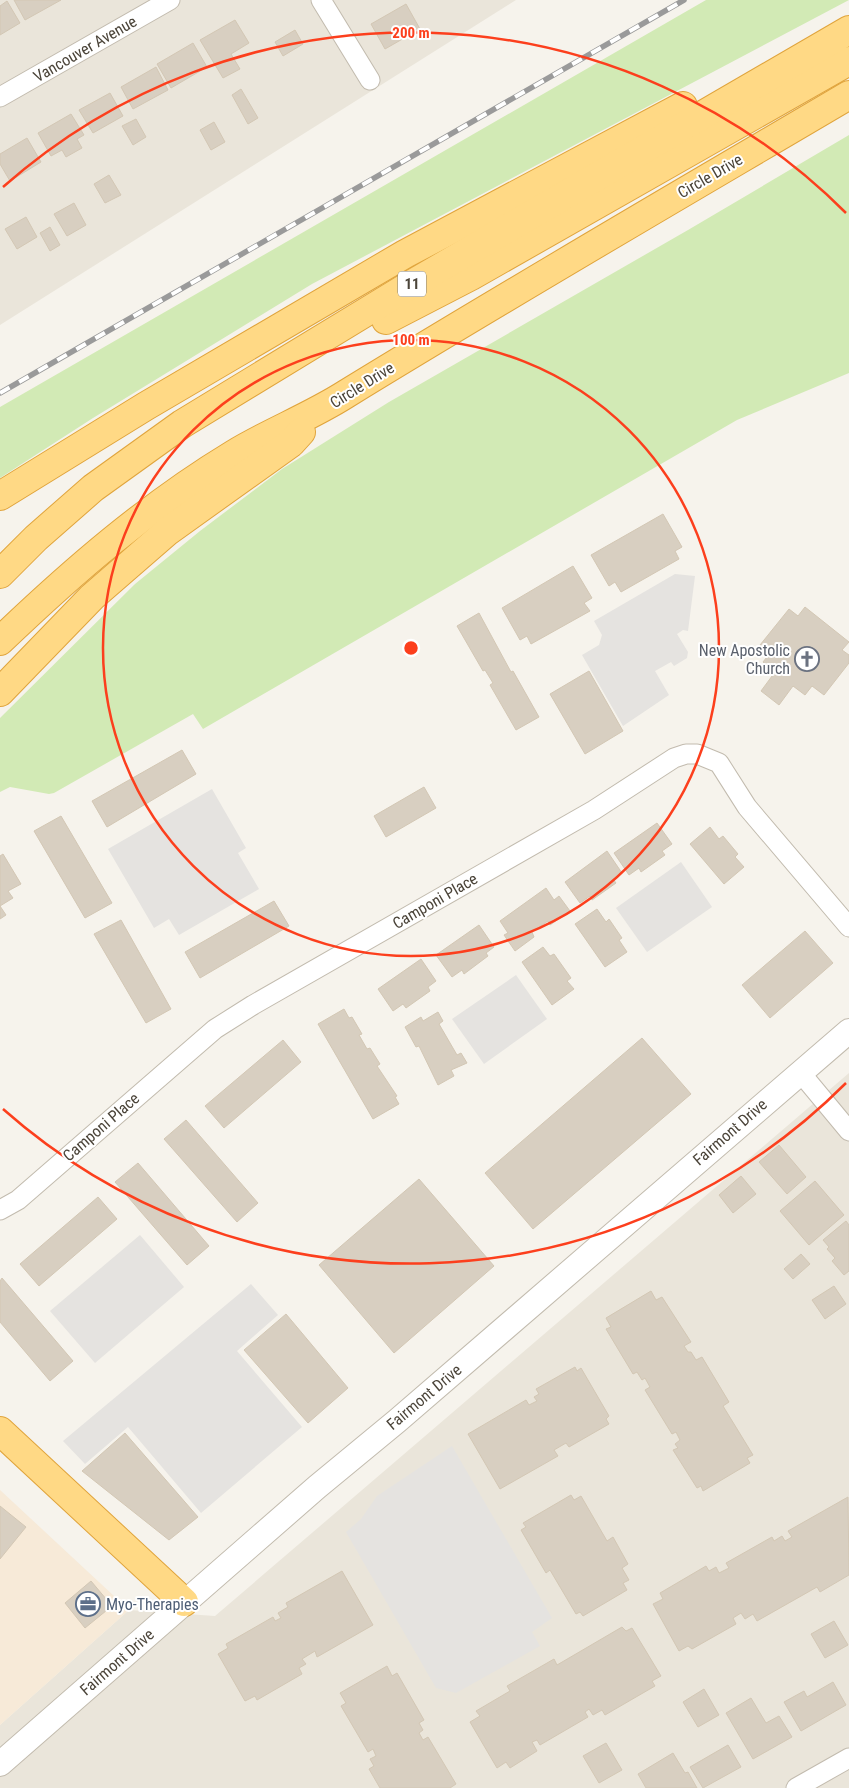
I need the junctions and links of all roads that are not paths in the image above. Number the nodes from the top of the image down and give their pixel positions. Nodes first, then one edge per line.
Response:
1 (170, 0) edge
2 (321, 0) edge
3 (849, 28) edge
4 (849, 61) edge
5 (370, 80) dead end
6 (849, 95) edge
7 (0, 97) edge
8 (325, 408) junction
9 (204, 411) junction
10 (0, 496) edge
11 (0, 574) edge
12 (0, 641) edge
13 (0, 692) edge
14 (849, 927) edge
15 (849, 1031) edge
16 (800, 1072) junction
17 (849, 1131) edge
18 (0, 1210) edge
19 (0, 1431) edge
20 (184, 1602) junction
21 (849, 1758) edge
22 (4, 1762) edge
23 (796, 1788) edge

1 - 7 street, Vancouver Avenue
2 - 5 street
3 - 9 highway, 11
3 - 10 highway
4 - 9 highway
6 - 8 highway, Circle Drive
8 - 12 highway, Circle Drive
8 - 13 highway
9 - 11 highway, 11
14 - 18 street, Camponi Place
15 - 16 street, Fairmont Drive
16 - 17 street
16 - 20 street, Fairmont Drive
19 - 20 highway
20 - 22 street, Fairmont Drive
21 - 23 street

